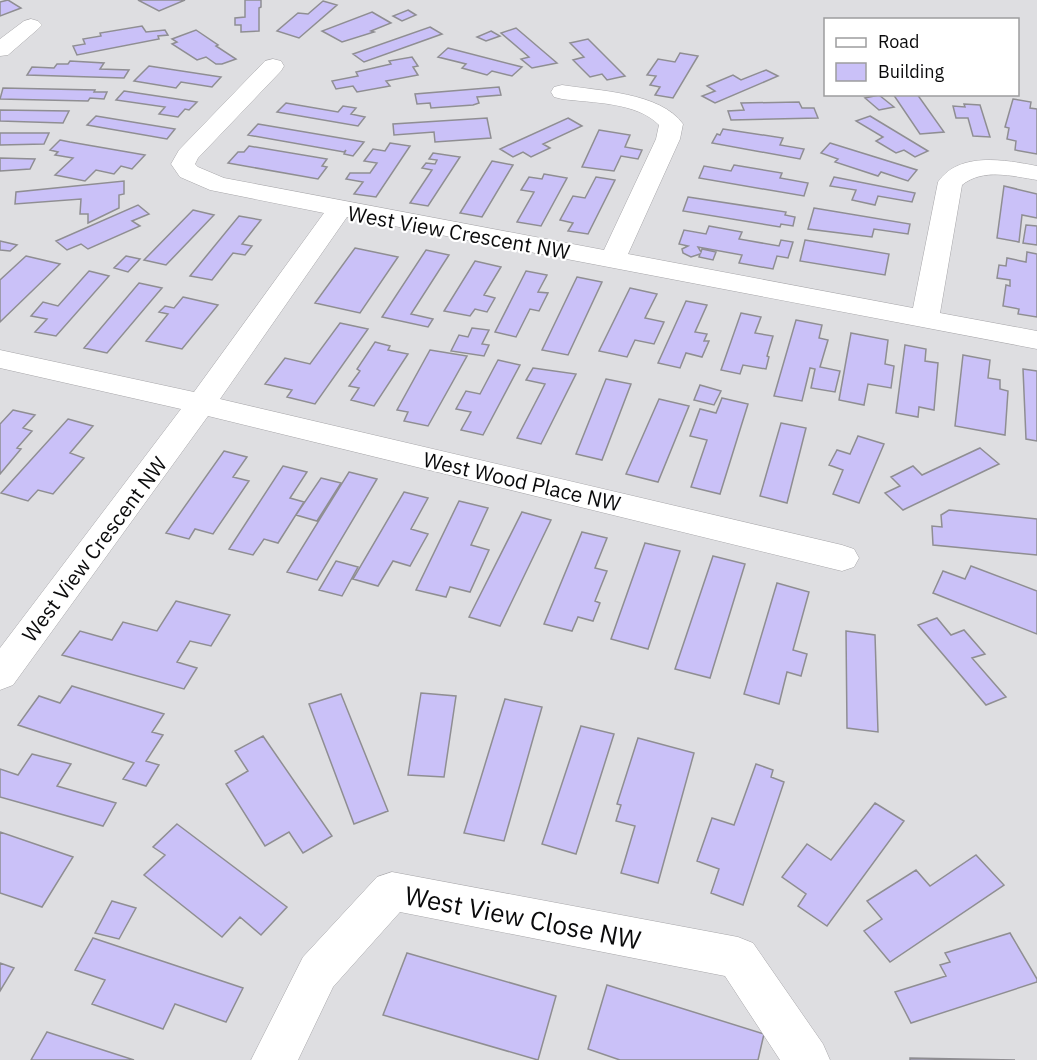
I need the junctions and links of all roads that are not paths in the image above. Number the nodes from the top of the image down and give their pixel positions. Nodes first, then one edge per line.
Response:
1 (32, 24) dead end
2 (0, 50) edge
3 (273, 66) dead end
4 (562, 92) dead end
5 (1037, 173) edge
6 (340, 208) junction
7 (613, 259) junction
8 (925, 318) junction
9 (1037, 340) edge
10 (0, 358) edge
11 (201, 404) junction
12 (842, 558) dead end
13 (0, 675) edge
14 (274, 1060) edge
15 (807, 1060) edge

1 - 2 street
3 - 6 street
4 - 7 street
5 - 8 street
6 - 7 street, West View Crescent NW
6 - 11 street, West View Crescent NW
7 - 8 street, West View Crescent NW
8 - 9 street, West View Crescent NW
10 - 11 street, West Wood Place NW
11 - 12 street, West Wood Place NW
11 - 13 street, West View Crescent NW
14 - 15 street, West View Close NW

